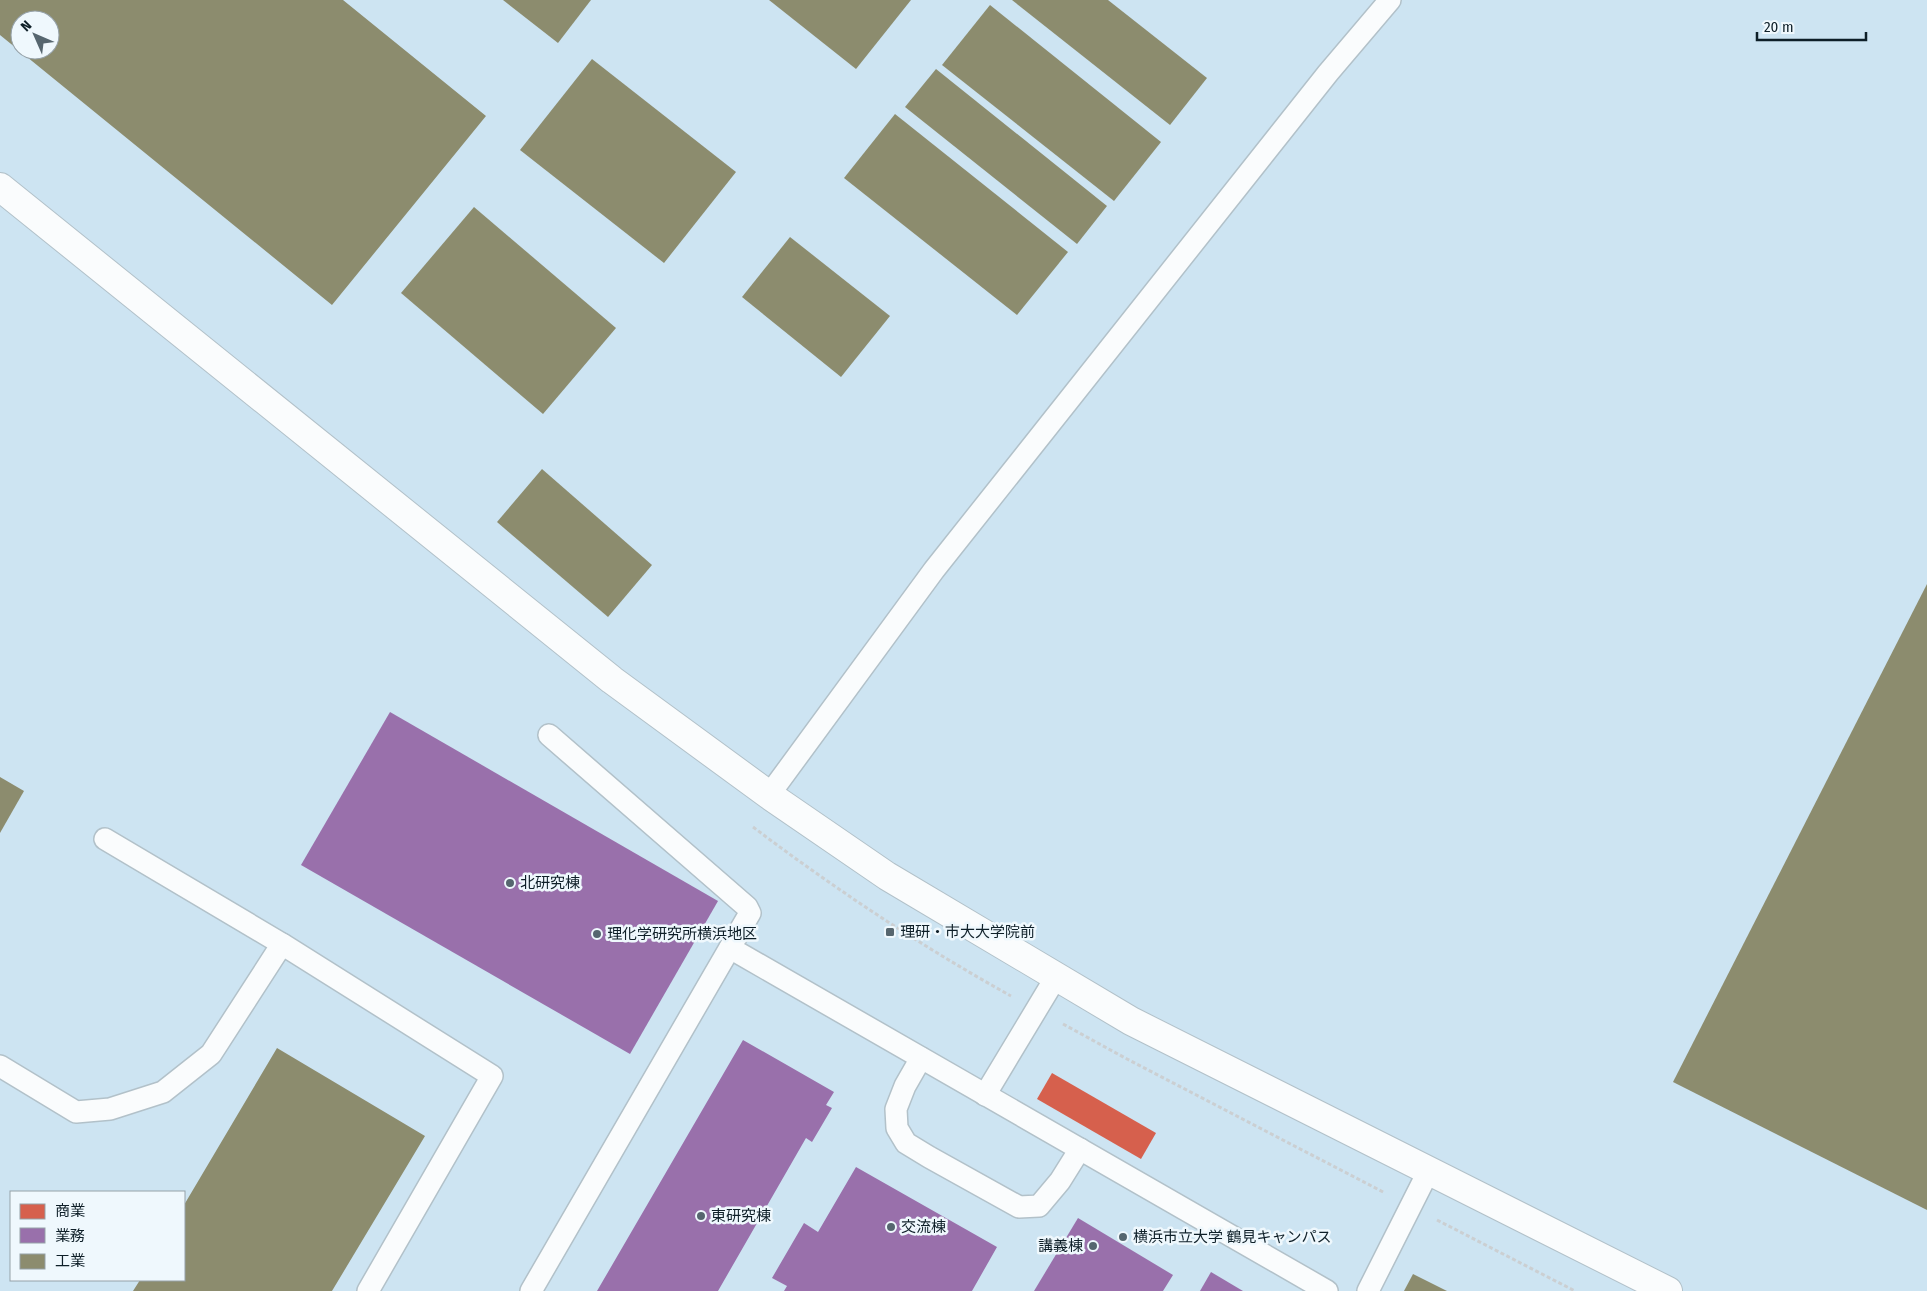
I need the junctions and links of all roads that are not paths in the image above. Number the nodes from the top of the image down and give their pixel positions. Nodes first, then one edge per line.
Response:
1 (1390, 0) edge
2 (0, 187) edge
3 (549, 735) dead end
4 (769, 795) junction
5 (105, 839) dead end
6 (282, 944) junction
7 (730, 948) junction
8 (1056, 977) junction
9 (922, 1058) junction
10 (0, 1066) edge
11 (985, 1095) junction
12 (1080, 1149) junction
13 (1429, 1170) junction
14 (368, 1291) edge
15 (531, 1291) edge
16 (1326, 1291) edge
17 (1368, 1291) edge
18 (1668, 1291) edge

1 - 4 lane
2 - 4 street
3 - 7 lane
4 - 8 street
5 - 6 lane
6 - 10 lane
6 - 14 lane
7 - 9 lane
7 - 15 lane
8 - 11 lane
8 - 13 street
9 - 11 lane
9 - 12 lane
11 - 12 lane
12 - 16 lane
13 - 17 lane
13 - 18 street

